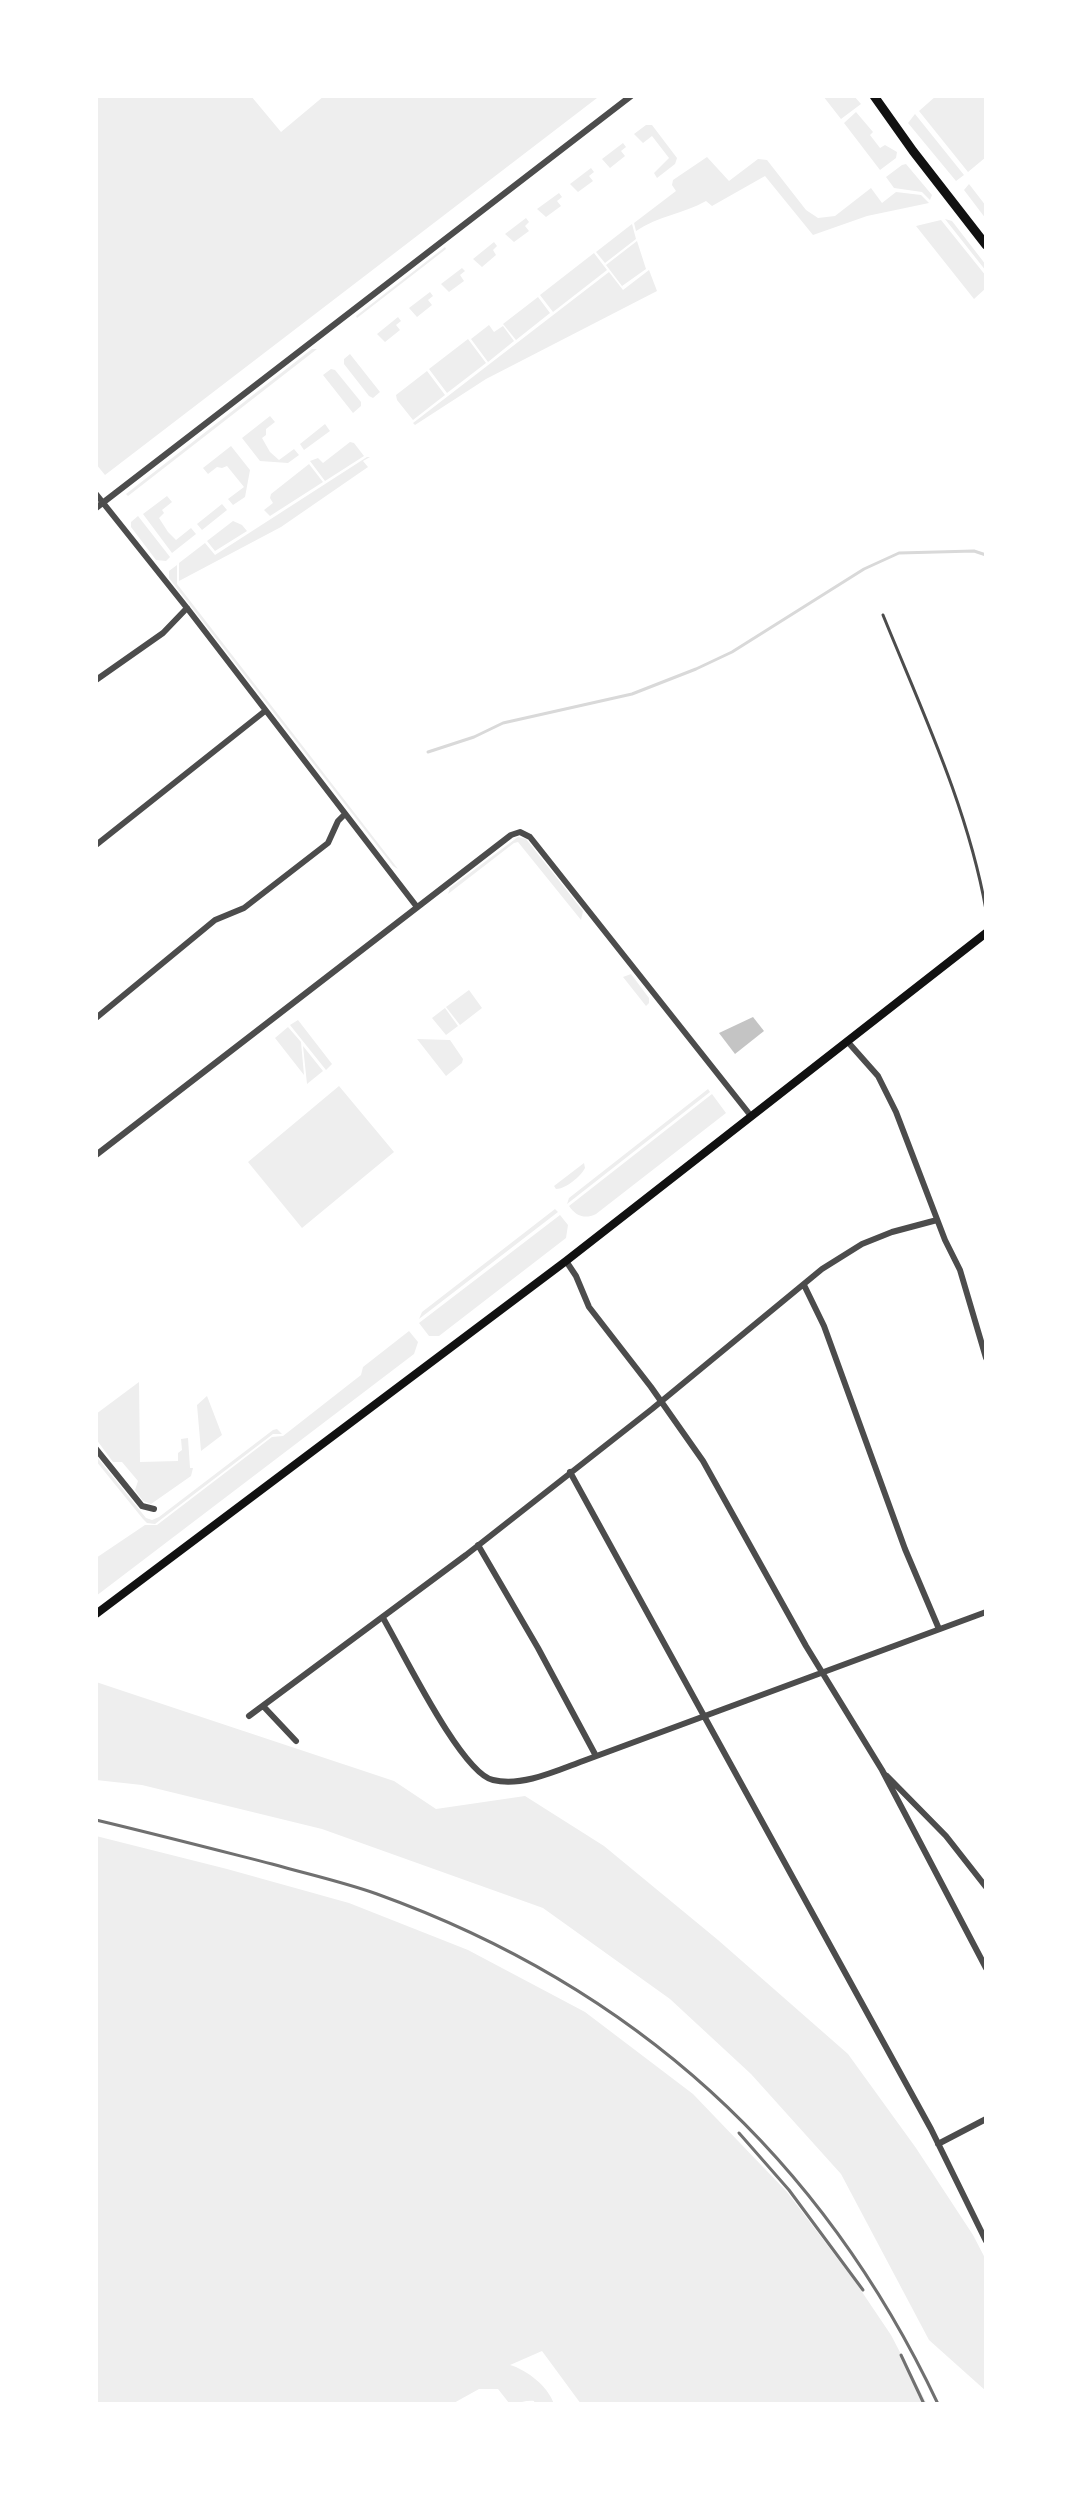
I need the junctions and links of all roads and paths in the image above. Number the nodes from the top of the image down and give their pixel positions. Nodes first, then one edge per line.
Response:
1 (631, 96) edge
2 (874, 96) edge
3 (986, 245) edge
4 (96, 494) edge
5 (103, 503) junction
6 (96, 508) edge
7 (187, 608) junction
8 (883, 615) dead end
9 (96, 680) edge
10 (265, 711) junction
11 (345, 814) junction
12 (96, 845) edge
13 (417, 907) junction
14 (986, 910) edge
15 (986, 933) edge
16 (96, 1018) edge
17 (847, 1041) junction
18 (751, 1116) junction
19 (96, 1155) edge
20 (937, 1220) junction
21 (566, 1261) junction
22 (804, 1285) junction
23 (986, 1358) edge
24 (661, 1401) junction
25 (96, 1449) edge
26 (570, 1472) junction
27 (154, 1509) dead end
28 (478, 1545) junction
29 (986, 1612) edge
30 (96, 1614) edge
31 (383, 1618) junction
32 (939, 1629) junction
33 (823, 1671) junction
34 (264, 1707) junction
35 (249, 1716) dead end
36 (704, 1716) junction
37 (296, 1741) dead end
38 (596, 1756) junction
39 (882, 1770) junction
40 (986, 1887) edge
41 (986, 1968) edge
42 (986, 2119) edge
43 (938, 2144) junction
44 (986, 2241) edge

1 - 5 street
2 - 3 main road
4 - 5 street
5 - 6 street
5 - 7 street
7 - 9 street
7 - 10 street
8 - 14 lane
10 - 11 street
10 - 12 street
11 - 13 street
11 - 16 street
13 - 18 street
13 - 19 street
15 - 17 main road
17 - 18 main road
17 - 20 street
18 - 21 main road
20 - 22 street
20 - 23 street
21 - 24 street
21 - 30 main road
22 - 24 street
22 - 32 street
24 - 26 street
24 - 33 street
25 - 27 street
26 - 28 street
26 - 36 street
28 - 31 street
28 - 38 street
29 - 32 street
31 - 34 street
31 - 38 street
32 - 33 street
33 - 36 street
33 - 39 street
34 - 35 street
34 - 37 street
36 - 38 street
36 - 43 street
39 - 40 street
39 - 41 street
42 - 43 street
43 - 44 street

